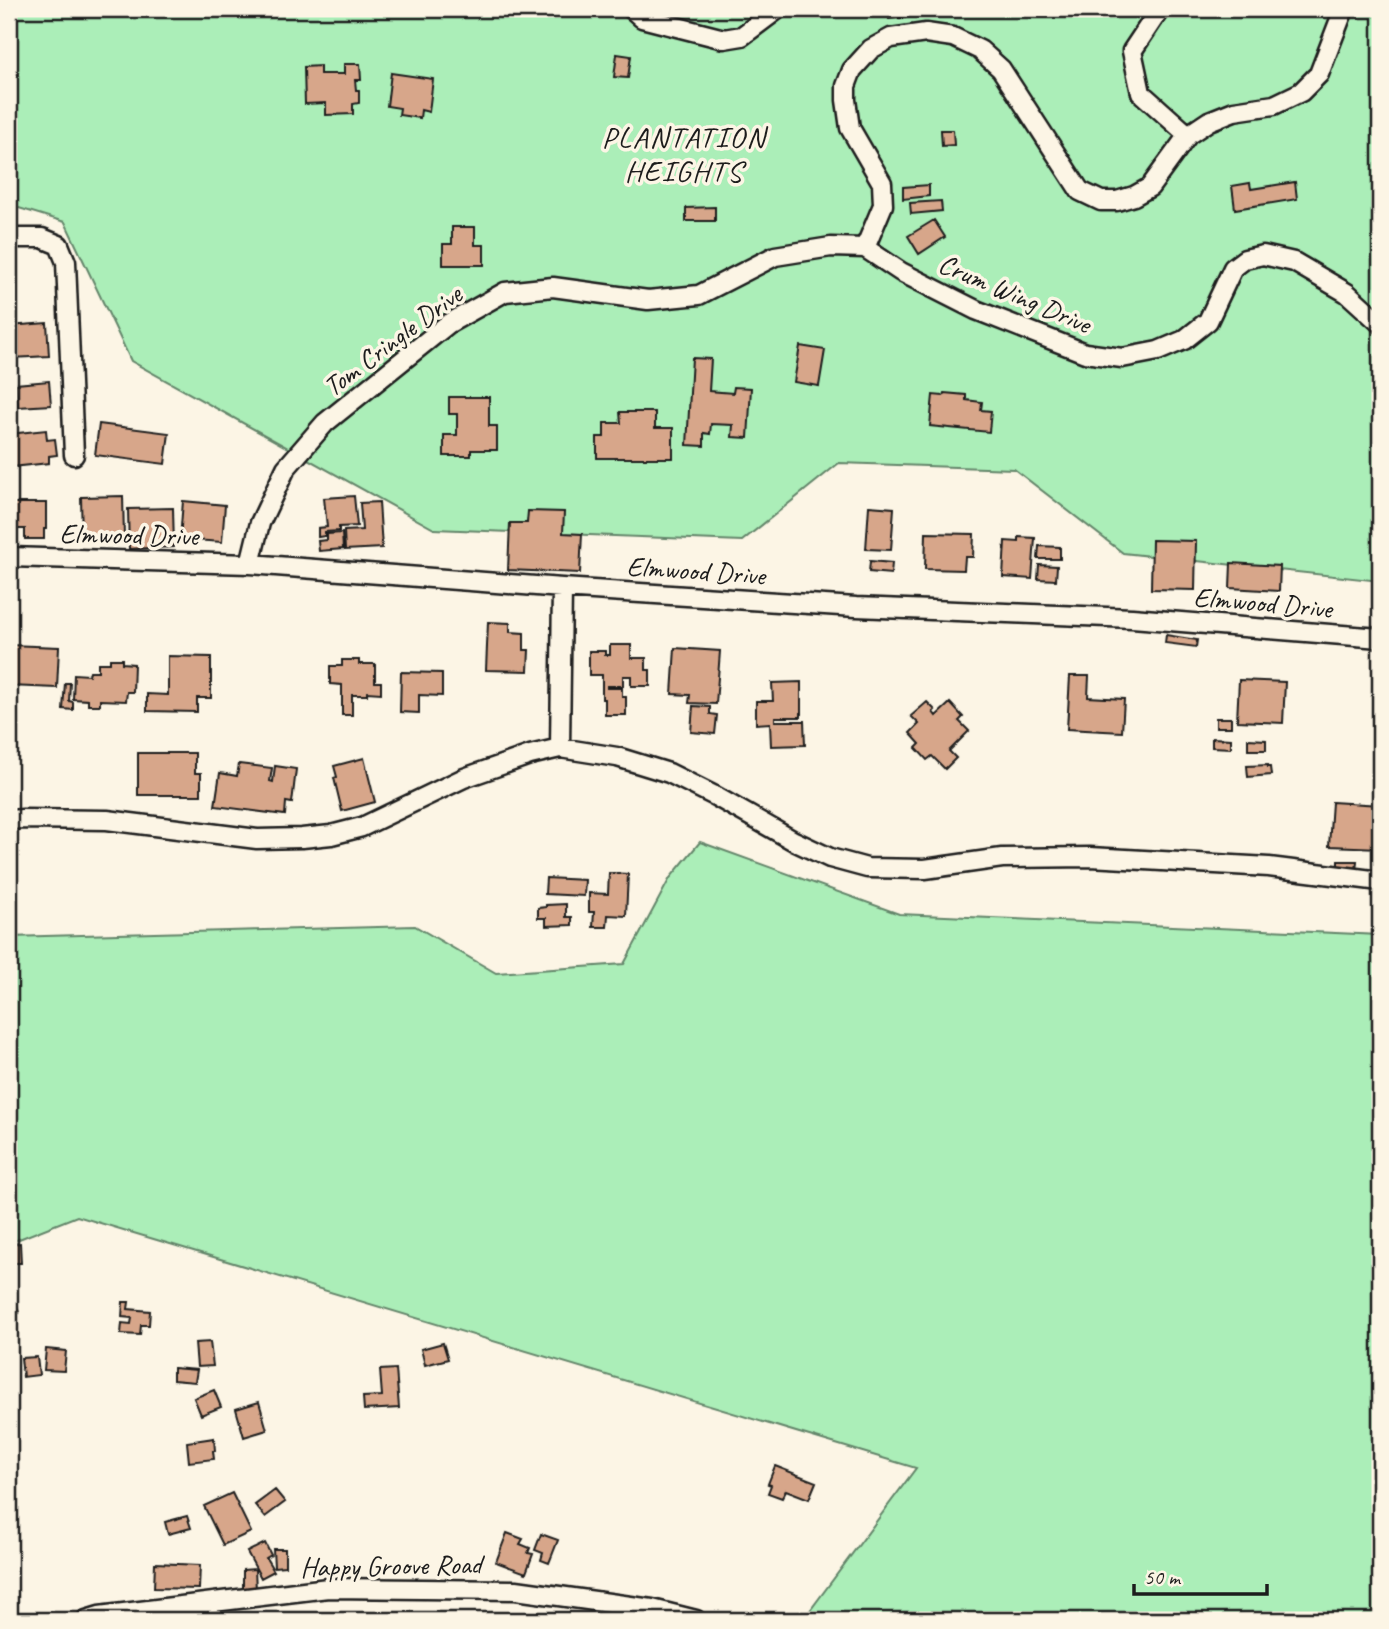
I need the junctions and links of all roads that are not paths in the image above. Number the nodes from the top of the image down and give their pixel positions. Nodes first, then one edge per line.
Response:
1 (632, 9) edge
2 (778, 9) edge
3 (1160, 9) edge
4 (1344, 9) edge
5 (1188, 135) junction
6 (9, 238) edge
7 (865, 248) junction
8 (1380, 323) edge
9 (74, 454) dead end
10 (9, 557) edge
11 (250, 564) junction
12 (562, 588) junction
13 (1380, 638) edge
14 (561, 748) junction
15 (9, 820) edge
16 (1380, 881) edge
17 (86, 1620) edge
18 (696, 1620) edge

1 - 2 street
3 - 5 street
4 - 5 street
5 - 7 street
6 - 9 street
7 - 8 street, Crum Wing Drive
7 - 11 street, Tom Cringle Drive
10 - 11 street, Elmwood Drive
11 - 12 street, Elmwood Drive
12 - 13 street, Elmwood Drive
12 - 14 street
14 - 15 street
14 - 16 street
17 - 18 street, Happy Groove Road

